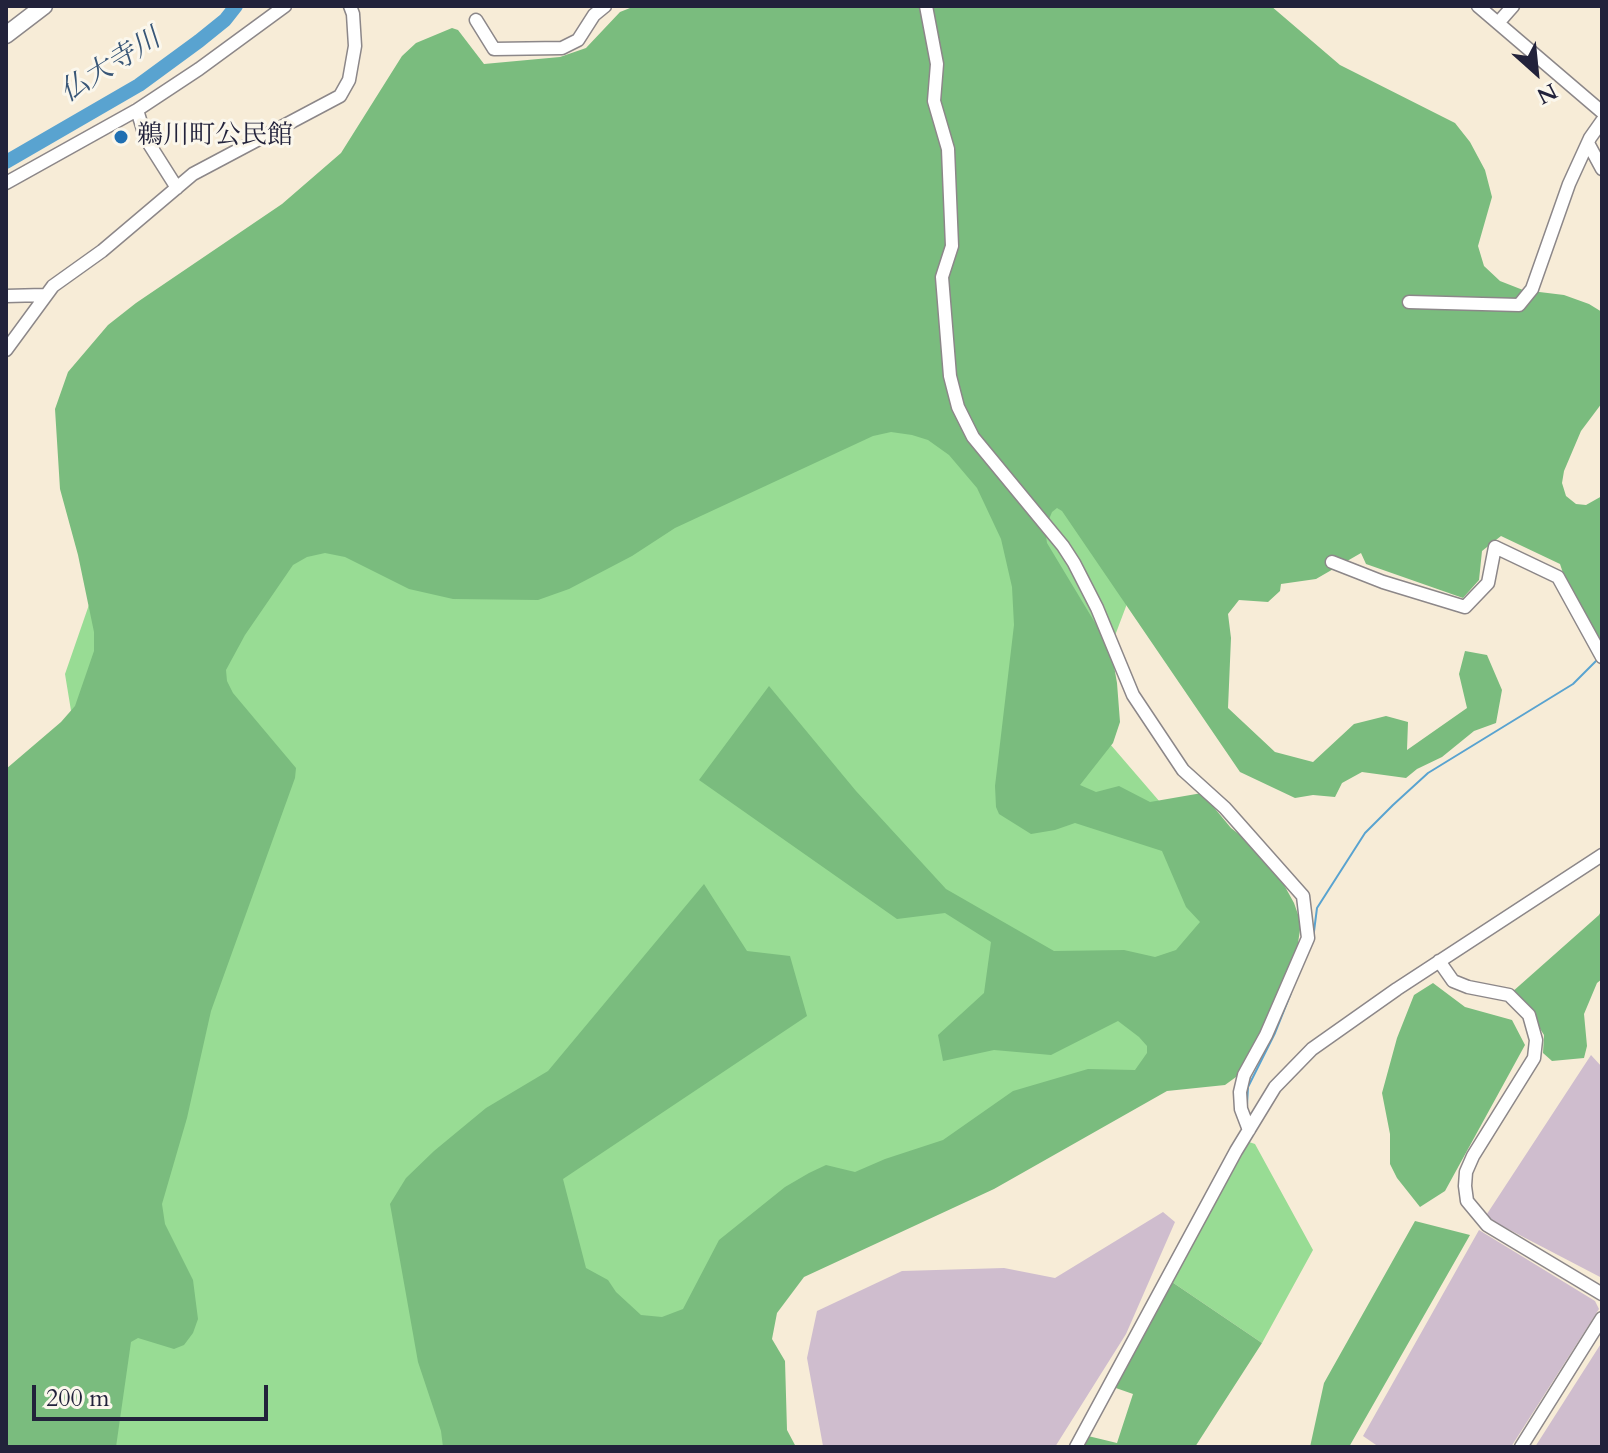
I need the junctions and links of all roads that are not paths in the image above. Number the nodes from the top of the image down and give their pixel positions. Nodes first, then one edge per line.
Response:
1 (44, 6) edge
2 (285, 6) edge
3 (350, 6) edge
4 (605, 6) edge
5 (926, 6) edge
6 (1478, 6) edge
7 (1513, 6) edge
8 (476, 20) dead end
9 (1498, 23) junction
10 (6, 35) edge
11 (137, 110) junction
12 (1602, 112) edge
13 (1602, 121) edge
14 (1588, 143) junction
15 (1602, 169) edge
16 (6, 183) edge
17 (177, 188) junction
18 (44, 295) junction
19 (6, 296) edge
20 (1409, 302) dead end
21 (6, 350) edge
22 (1332, 562) dead end
23 (1601, 655) edge
24 (1602, 855) edge
25 (1439, 961) junction
26 (1249, 1130) junction
27 (1602, 1294) edge
28 (1602, 1318) edge
29 (1076, 1447) edge
30 (1521, 1447) edge

1 - 10 main road
2 - 11 street
3 - 17 street
4 - 8 street
5 - 26 street
6 - 9 street
7 - 9 street
9 - 12 street
11 - 16 street
11 - 17 street
13 - 14 street
14 - 15 street
14 - 20 street
17 - 18 street
18 - 19 street
18 - 21 street
22 - 23 street
24 - 25 street
25 - 26 street
25 - 27 street
26 - 29 street
28 - 30 street

